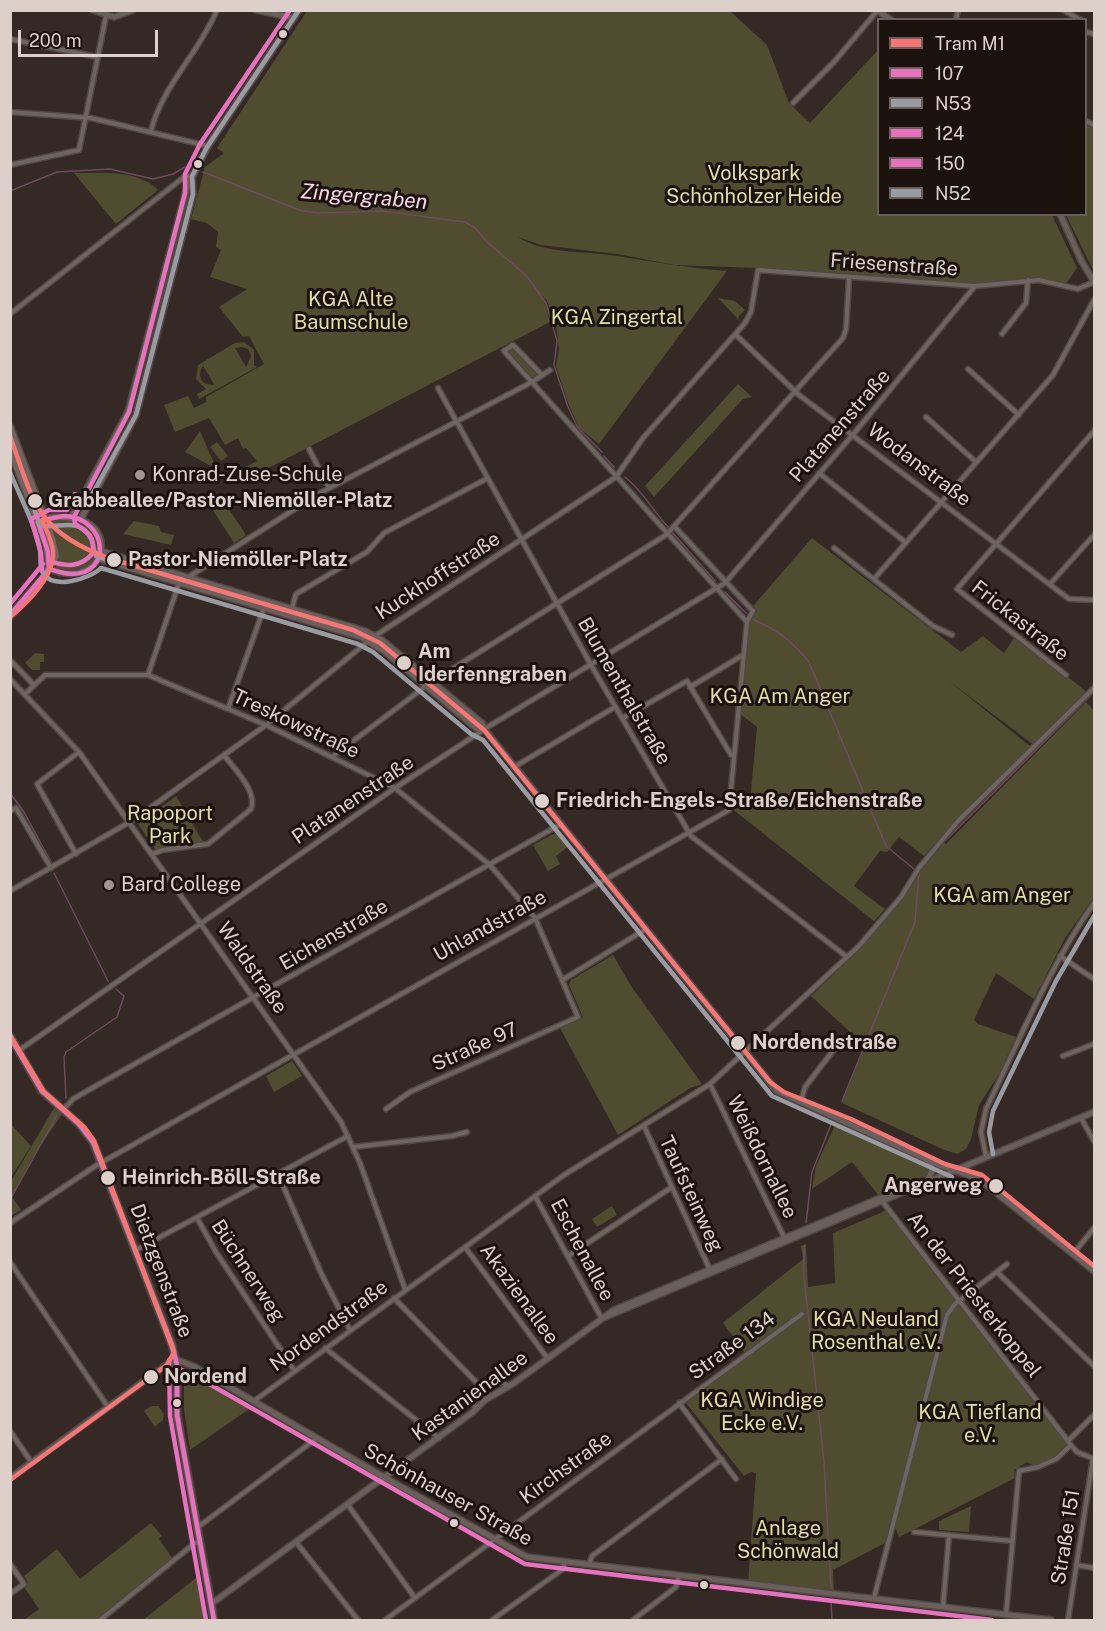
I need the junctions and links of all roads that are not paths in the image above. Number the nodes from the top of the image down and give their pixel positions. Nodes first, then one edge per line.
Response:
1 (93, 10) edge
2 (133, 10) edge
3 (217, 10) edge
4 (256, 10) edge
5 (290, 10) edge
6 (1063, 10) edge
7 (1079, 10) edge
8 (298, 11) edge
9 (877, 11) edge
10 (106, 16) junction
11 (294, 18) junction
12 (1079, 18) edge
13 (10, 39) edge
14 (97, 57) junction
15 (793, 103) dead end
16 (10, 112) edge
17 (85, 117) junction
18 (151, 131) junction
19 (208, 146) junction
20 (10, 165) edge
21 (192, 176) junction
22 (1061, 216) edge
23 (758, 270) joint
24 (849, 278) junction
25 (1028, 280) junction
26 (1095, 282) edge
27 (975, 286) junction
28 (1095, 300) edge
29 (10, 314) edge
30 (1002, 334) dead end
31 (736, 335) junction
32 (968, 369) dead end
33 (549, 370) dead end
34 (542, 374) junction
35 (532, 382) junction
36 (438, 387) dead end
37 (797, 392) junction
38 (1019, 415) junction
39 (926, 417) dead end
40 (457, 422) junction
41 (10, 427) edge
42 (1095, 430) edge
43 (853, 434) junction
44 (10, 449) edge
45 (309, 449) dead end
46 (976, 462) junction
47 (819, 473) junction
48 (616, 477) junction
49 (488, 478) junction
50 (329, 488) junction
51 (941, 501) junction
52 (71, 518) junction
53 (45, 519) junction
54 (81, 519) junction
55 (38, 522) junction
56 (671, 531) junction
57 (1095, 535) edge
58 (521, 539) junction
59 (905, 542) junction
60 (995, 542) junction
61 (834, 548) dead end
62 (101, 551) junction
63 (99, 559) junction
64 (49, 569) junction
65 (191, 578) junction
66 (874, 579) junction
67 (179, 582) junction
68 (725, 583) junction
69 (1050, 584) junction
70 (715, 590) junction
71 (1095, 600) edge
72 (556, 603) junction
73 (264, 608) junction
74 (292, 609) junction
75 (10, 616) edge
76 (747, 621) junction
77 (952, 635) dead end
78 (376, 636) junction
79 (369, 641) junction
80 (743, 655) junction
81 (10, 660) edge
82 (591, 665) junction
83 (147, 675) junction
84 (1066, 675) dead end
85 (10, 679) edge
86 (433, 681) junction
87 (34, 685) junction
88 (426, 686) junction
89 (690, 687) junction
90 (1095, 688) edge
91 (25, 694) junction
92 (615, 707) junction
93 (228, 709) junction
94 (622, 718) junction
95 (266, 725) junction
96 (485, 730) junction
97 (79, 752) junction
98 (224, 755) junction
99 (734, 755) junction
100 (332, 757) junction
101 (514, 767) junction
102 (395, 788) junction
103 (10, 811) edge
104 (129, 823) junction
105 (561, 824) junction
106 (689, 832) junction
107 (76, 854) junction
108 (152, 854) junction
109 (490, 865) junction
110 (51, 868) junction
111 (605, 879) junction
112 (10, 891) edge
113 (1095, 903) edge
114 (536, 918) junction
115 (201, 922) junction
116 (646, 929) junction
117 (1060, 956) junction
118 (847, 957) junction
119 (564, 979) junction
120 (1095, 979) edge
121 (254, 998) junction
122 (578, 1017) joint
123 (11, 1041) edge
124 (839, 1043) dead end
125 (1095, 1044) edge
126 (18, 1051) junction
127 (746, 1053) junction
128 (294, 1054) junction
129 (1062, 1056) dead end
130 (710, 1084) junction
131 (801, 1102) junction
132 (386, 1109) dead end
133 (63, 1110) junction
134 (1095, 1112) edge
135 (1081, 1118) junction
136 (644, 1126) junction
137 (467, 1132) dead end
138 (348, 1137) junction
139 (1095, 1141) edge
140 (353, 1147) junction
141 (986, 1156) junction
142 (929, 1160) junction
143 (102, 1162) junction
144 (955, 1170) junction
145 (278, 1174) junction
146 (925, 1183) junction
147 (672, 1186) junction
148 (535, 1196) junction
149 (881, 1200) junction
150 (197, 1218) junction
151 (10, 1223) edge
152 (1095, 1228) edge
153 (785, 1240) junction
154 (465, 1247) junction
155 (136, 1250) junction
156 (1073, 1254) junction
157 (568, 1256) junction
158 (10, 1262) edge
159 (1007, 1264) dead end
160 (1095, 1271) edge
161 (711, 1272) junction
162 (997, 1272) junction
163 (405, 1289) junction
164 (394, 1298) junction
165 (960, 1301) junction
166 (802, 1314) dead end
167 (602, 1319) junction
168 (350, 1329) junction
169 (325, 1348) junction
170 (548, 1359) junction
171 (176, 1360) junction
172 (1095, 1366) edge
173 (294, 1370) junction
174 (479, 1385) junction
175 (509, 1386) junction
176 (254, 1401) junction
177 (679, 1403) junction
178 (108, 1407) junction
179 (476, 1410) junction
180 (1095, 1415) edge
181 (10, 1431) edge
182 (439, 1437) junction
183 (317, 1438) junction
184 (1068, 1441) junction
185 (1071, 1445) junction
186 (722, 1459) junction
187 (1094, 1459) edge
188 (32, 1463) junction
189 (10, 1478) edge
190 (384, 1478) junction
191 (736, 1479) dead end
192 (348, 1505) junction
193 (197, 1527) junction
194 (914, 1532) dead end
195 (950, 1535) junction
196 (494, 1540) junction
197 (1012, 1541) junction
198 (200, 1542) junction
199 (296, 1542) junction
200 (565, 1562) junction
201 (10, 1564) edge
202 (589, 1565) junction
203 (1076, 1565) junction
204 (1095, 1568) edge
205 (679, 1576) junction
206 (10, 1594) edge
207 (415, 1598) junction
208 (874, 1598) junction
209 (211, 1604) junction
210 (943, 1606) junction
211 (1006, 1614) junction
212 (100, 1620) edge
213 (214, 1620) edge
214 (358, 1620) edge
215 (384, 1620) edge
216 (492, 1620) edge
217 (633, 1620) edge
218 (1051, 1620) edge
219 (1068, 1620) edge

1 - 10 main road
2 - 10 main road
3 - 18 street
4 - 11 main road
5 - 8 main road
6 - 12 street
7 - 12 street
8 - 11 main road
9 - 15 street
10 - 14 street
11 - 19 main road
13 - 14 street
14 - 17 street
16 - 17 street
17 - 18 street
17 - 20 street
18 - 19 street
19 - 21 main road
21 - 29 street
21 - 52 main road
21 - 54 main road
22 - 26 main road
23 - 24 street, Friesenstraße
23 - 31 street, Kuckhoffstraße
24 - 27 street, Friesenstraße
24 - 37 street
25 - 26 street, Friesenstraße
25 - 27 street, Friesenstraße
25 - 30 street
27 - 43 street, Platanenstraße
28 - 38 street
31 - 37 street, Wodanstraße
31 - 48 street, Kuckhoffstraße
32 - 38 street
33 - 34 street
34 - 35 street
34 - 35 street
35 - 40 street
35 - 48 street
36 - 40 street, Blumenthalstraße
37 - 43 street, Wodanstraße
37 - 56 street
38 - 46 street
39 - 46 street
40 - 49 street, Blumenthalstraße
40 - 50 street
41 - 53 main road
42 - 60 street
43 - 47 street, Platanenstraße
43 - 51 street, Wodanstraße
44 - 55 main road
45 - 50 street
46 - 51 street
47 - 59 street
47 - 68 street, Platanenstraße
48 - 56 street
48 - 58 street, Kuckhoffstraße
49 - 58 street, Blumenthalstraße
49 - 74 street
50 - 65 street
51 - 59 street
51 - 60 street, Wodanstraße
52 - 53 main road
52 - 54 main road
53 - 55 main road
53 - 64 main road
54 - 62 main road
55 - 64 main road
56 - 68 street
56 - 70 street
56 - 72 street
57 - 69 street
58 - 72 street, Blumenthalstraße
58 - 78 street, Kuckhoffstraße
59 - 66 street
60 - 69 street, Wodanstraße
60 - 84 street, Frickastraße
61 - 66 street
62 - 63 main road
62 - 65 main road
63 - 64 main road
63 - 67 main road
64 - 75 main road
65 - 67 street
65 - 74 main road
66 - 77 street
67 - 73 main road
67 - 83 street
68 - 70 street
68 - 76 street
69 - 71 street, Wodanstraße
70 - 76 street
70 - 82 street, Platanenstraße
72 - 82 street, Blumenthalstraße
72 - 86 street
73 - 79 main road
73 - 93 street
74 - 78 main road
76 - 80 street, Uhlandstraße
78 - 79 street, Kuckhoffstraße
78 - 86 main road
79 - 88 main road
79 - 95 street, Kuckhoffstraße
80 - 89 street
80 - 99 street, Uhlandstraße
81 - 87 street
82 - 92 street, Blumenthalstraße
82 - 96 street, Platanenstraße
83 - 87 street, Treskowstraße
83 - 93 street, Treskowstraße
85 - 91 street, Waldstraße
86 - 96 main road
87 - 91 street
88 - 96 main road
88 - 100 street
89 - 94 street
89 - 99 street
90 - 118 street, Nordendstraße
91 - 97 street, Waldstraße
92 - 94 street, Blumenthalstraße
92 - 101 street
93 - 95 street, Treskowstraße
94 - 106 street, Blumenthalstraße
95 - 98 street, Kuckhoffstraße
95 - 100 street, Treskowstraße
96 - 101 main road
96 - 102 street, Platanenstraße
97 - 104 street, Waldstraße
97 - 107 street
98 - 104 street, Kuckhoffstraße
98 - 108 street
99 - 106 street, Uhlandstraße
100 - 102 street, Treskowstraße
101 - 105 main road
102 - 109 street, Treskowstraße
102 - 115 street, Platanenstraße
103 - 110 street
104 - 107 street, Kuckhoffstraße
104 - 108 street, Waldstraße
105 - 109 street, Eichenstraße
105 - 111 main road
106 - 111 street, Uhlandstraße
106 - 118 street, Blumenthalstraße
107 - 110 street, Kuckhoffstraße
108 - 115 street, Waldstraße
109 - 114 street, Treskowstraße
109 - 121 street, Eichenstraße
110 - 112 street, Kuckhoffstraße
111 - 114 street, Uhlandstraße
111 - 116 main road
113 - 117 street
114 - 119 street, Treskowstraße
114 - 128 street, Uhlandstraße
115 - 121 street, Waldstraße
115 - 126 street, Platanenstraße
116 - 119 street
116 - 127 main road
117 - 120 street
117 - 141 street
118 - 127 street, Nordendstraße
119 - 122 street, Treskowstraße
121 - 128 street, Waldstraße
121 - 133 street, Eichenstraße
122 - 132 street, Straße 97
123 - 126 main road, Dietzgenstraße
124 - 131 street
125 - 129 street
126 - 133 main road, Dietzgenstraße
127 - 130 street, Nordendstraße
127 - 131 main road
128 - 138 street, Waldstraße
128 - 143 street, Uhlandstraße
130 - 136 street, Nordendstraße
130 - 153 street, Weißdornallee
131 - 142 main road
133 - 143 main road, Dietzgenstraße
134 - 135 main road, Kastanienallee
135 - 139 street
135 - 141 main road, Kastanienallee
136 - 147 street, Taufsteinweg
136 - 148 street, Nordendstraße
137 - 140 street
138 - 140 street, Waldstraße
138 - 145 street
140 - 163 street, Waldstraße
141 - 144 main road, Kastanienallee
142 - 144 main road
142 - 146 main road
143 - 151 street
143 - 155 main road, Dietzgenstraße
144 - 146 main road, Kastanienallee
144 - 156 main road
145 - 150 street
145 - 168 street
146 - 149 main road, Kastanienallee
147 - 157 street
147 - 161 street, Taufsteinweg
148 - 154 street, Nordendstraße
148 - 157 street, Eschenallee
149 - 153 main road, Kastanienallee
149 - 165 street, An der Priesterkoppel
150 - 155 street
150 - 173 street, Büchnerweg
152 - 156 street
153 - 161 main road, Kastanienallee
154 - 163 street, Nordendstraße
154 - 170 street, Akazienallee
155 - 171 main road, Dietzgenstraße
156 - 160 main road
157 - 167 street, Eschenallee
158 - 178 street
159 - 162 street
161 - 167 main road, Kastanienallee
162 - 165 street
162 - 172 street
163 - 164 street, Nordendstraße
164 - 168 street, Nordendstraße
164 - 174 street
165 - 184 street, An der Priesterkoppel
165 - 208 street
166 - 177 street, Straße 134
167 - 170 main road, Kastanienallee
168 - 169 street, Nordendstraße
169 - 173 street, Nordendstraße
169 - 182 street
170 - 175 main road, Kastanienallee
171 - 176 main road, Schönhauser Straße
171 - 178 main road
171 - 193 main road, Dietzgenstraße
173 - 176 street, Nordendstraße
174 - 175 street
174 - 179 street
175 - 179 main road, Kastanienallee
176 - 183 main road, Schönhauser Straße
177 - 186 street
177 - 196 street, Kirchstraße
178 - 188 main road
179 - 182 main road, Kastanienallee
180 - 184 street
181 - 188 street
182 - 190 main road, Kastanienallee
183 - 190 main road, Schönhauser Straße
183 - 193 street
184 - 185 street, An der Priesterkoppel
185 - 187 street, An der Priesterkoppel
185 - 197 street
186 - 191 street
186 - 202 street
187 - 203 street, Straße 151
188 - 189 main road
190 - 192 main road, Kastanienallee
190 - 196 main road, Schönhauser Straße
192 - 199 main road, Kastanienallee
192 - 207 street
193 - 198 main road, Dietzgenstraße
194 - 195 street
195 - 197 street
195 - 210 street
196 - 200 main road, Schönhauser Straße
196 - 207 street, Kirchstraße
197 - 211 street
198 - 209 main road, Dietzgenstraße
198 - 212 street
199 - 209 main road, Kastanienallee
199 - 214 street
200 - 202 main road, Schönhauser Straße
200 - 216 street
201 - 206 street
202 - 205 main road, Schönhauser Straße
203 - 204 street
203 - 219 street, Straße 151
205 - 208 main road, Schönhauser Straße
205 - 217 street
207 - 215 street, Kirchstraße
208 - 210 main road, Schönhauser Straße
209 - 213 main road, Dietzgenstraße
210 - 211 main road, Schönhauser Straße
211 - 218 main road, Schönhauser Straße

